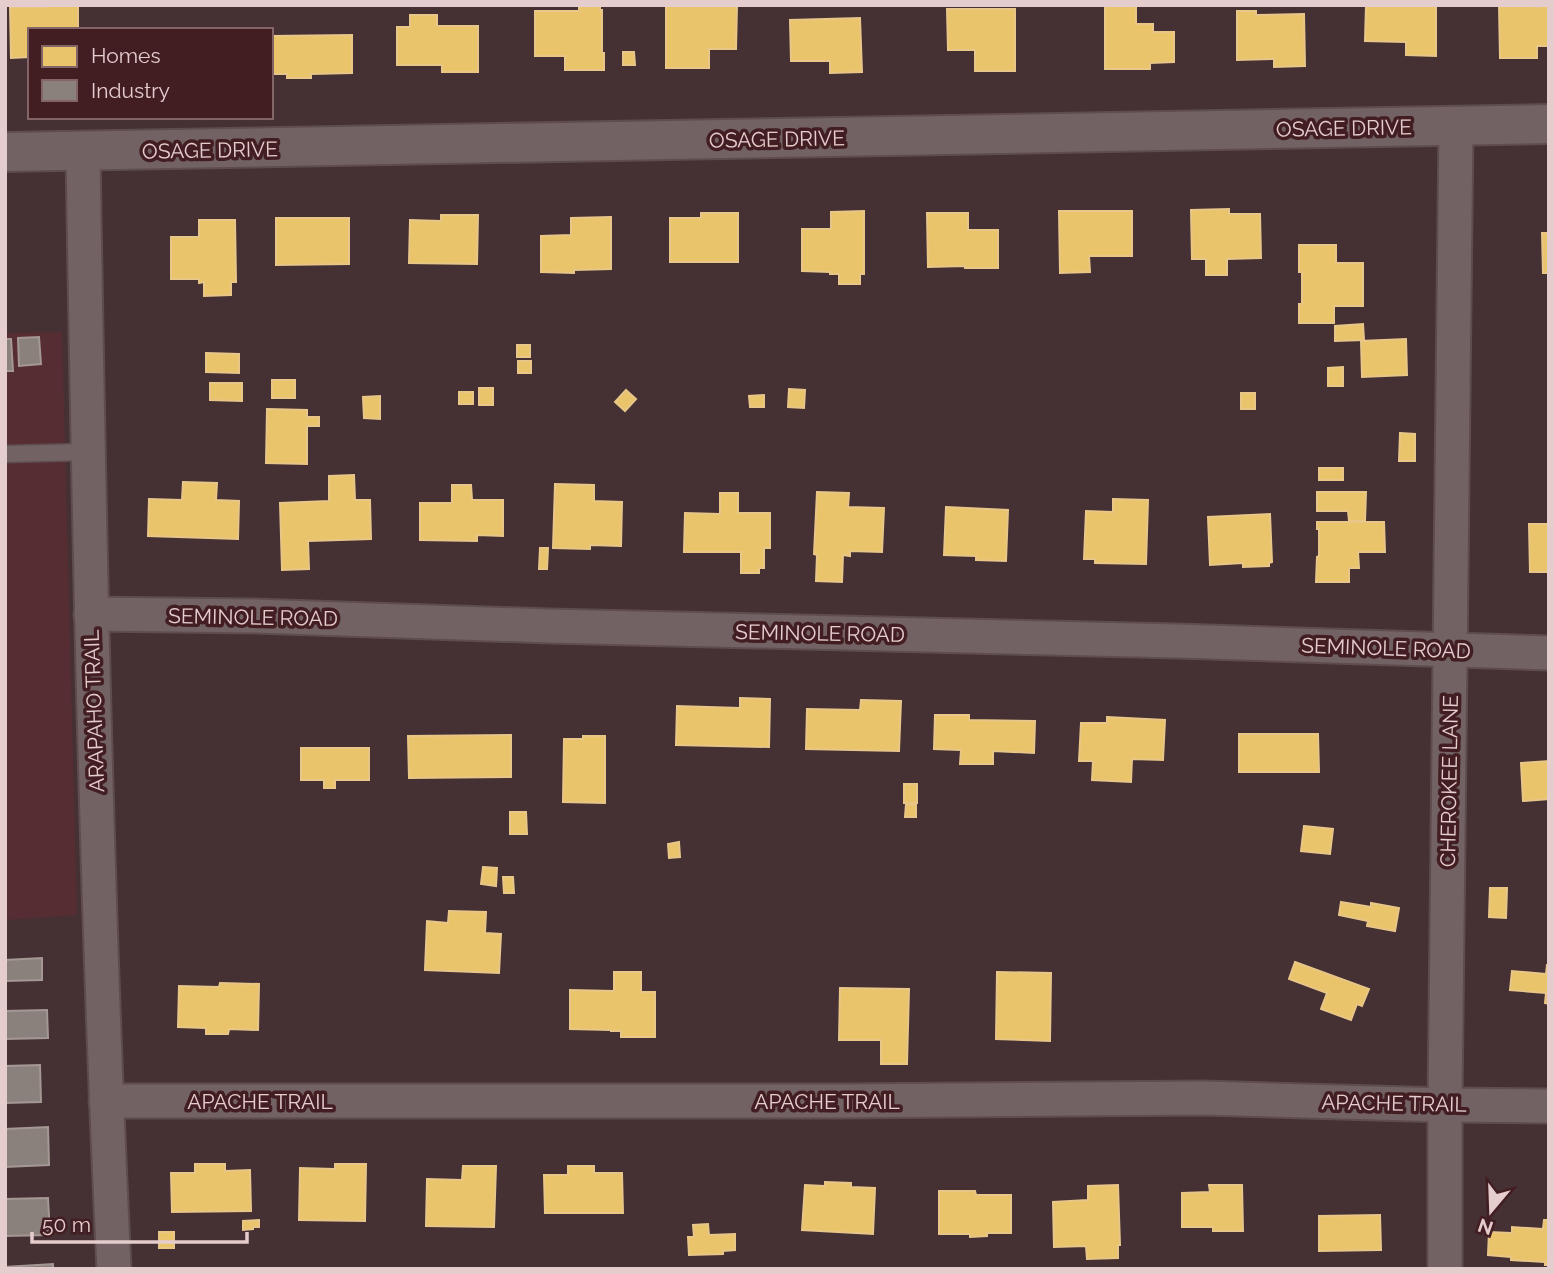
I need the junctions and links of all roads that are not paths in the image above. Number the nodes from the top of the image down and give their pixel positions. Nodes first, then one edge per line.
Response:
1 (1549, 124) edge
2 (1456, 126) junction
3 (5, 152) edge
4 (83, 152) junction
5 (87, 452) junction
6 (5, 454) edge
7 (91, 614) junction
8 (1450, 651) junction
9 (1549, 653) edge
10 (106, 1101) junction
11 (1445, 1105) junction
12 (1549, 1106) edge
13 (114, 1269) edge
14 (1445, 1269) edge

1 - 2 street, OSAGE DRIVE
2 - 4 street, OSAGE DRIVE
2 - 8 street, CHEROKEE LANE
3 - 4 street, OSAGE DRIVE
4 - 5 street, ARAPAHO TRAIL
5 - 6 lane
5 - 7 street, ARAPAHO TRAIL
7 - 8 street, SEMINOLE ROAD
7 - 10 street, ARAPAHO TRAIL
8 - 9 street, SEMINOLE ROAD
8 - 11 street, CHEROKEE LANE
10 - 11 street, APACHE TRAIL
10 - 13 street, ARAPAHO TRAIL
11 - 12 street, APACHE TRAIL
11 - 14 street, CHEROKEE LANE

